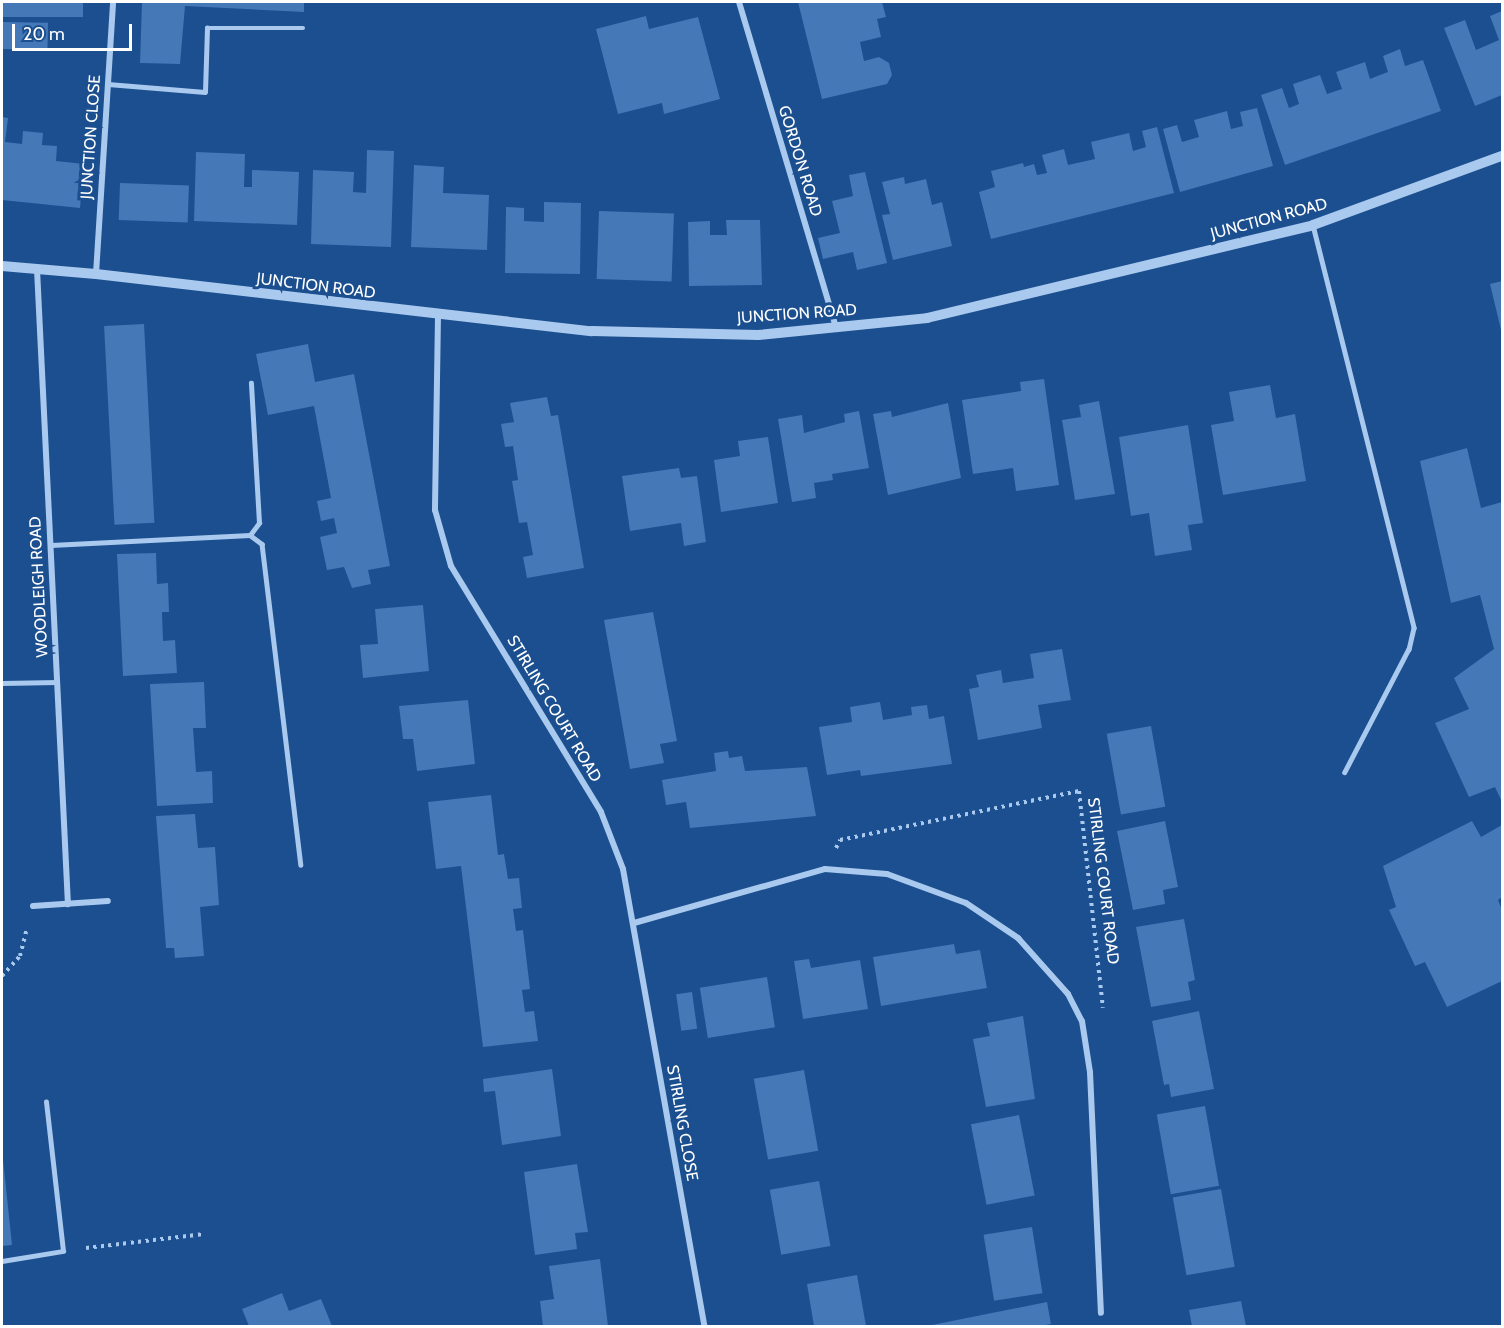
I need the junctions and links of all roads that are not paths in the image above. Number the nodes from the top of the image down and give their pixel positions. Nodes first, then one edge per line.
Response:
1 (113, 2) edge
2 (739, 2) edge
3 (303, 28) dead end
4 (108, 84) junction
5 (1503, 156) edge
6 (1313, 225) junction
7 (2, 266) edge
8 (37, 269) junction
9 (96, 274) junction
10 (438, 316) junction
11 (836, 327) junction
12 (251, 382) dead end
13 (250, 535) junction
14 (51, 545) junction
15 (57, 682) junction
16 (2, 683) edge
17 (1345, 772) dead end
18 (301, 865) dead end
19 (108, 901) dead end
20 (68, 904) junction
21 (33, 906) road end
22 (634, 923) junction
23 (46, 1102) dead end
24 (2, 1261) edge
25 (1101, 1313) dead end
26 (704, 1326) edge

1 - 4 street, JUNCTION CLOSE
2 - 11 street, GORDON ROAD
3 - 4 lane
4 - 9 street, JUNCTION CLOSE
5 - 6 street, JUNCTION ROAD
6 - 11 street, JUNCTION ROAD
6 - 17 lane
7 - 8 street, JUNCTION ROAD
8 - 9 street, JUNCTION ROAD
8 - 14 street, WOODLEIGH ROAD
9 - 10 street, JUNCTION ROAD
10 - 11 street, JUNCTION ROAD
10 - 22 street, STIRLING COURT ROAD
12 - 13 lane
13 - 14 lane
13 - 18 lane
14 - 15 street, WOODLEIGH ROAD
15 - 16 lane
15 - 20 street, WOODLEIGH ROAD
19 - 20 street
20 - 21 street
22 - 25 street
22 - 26 street, STIRLING CLOSE
23 - 24 lane

